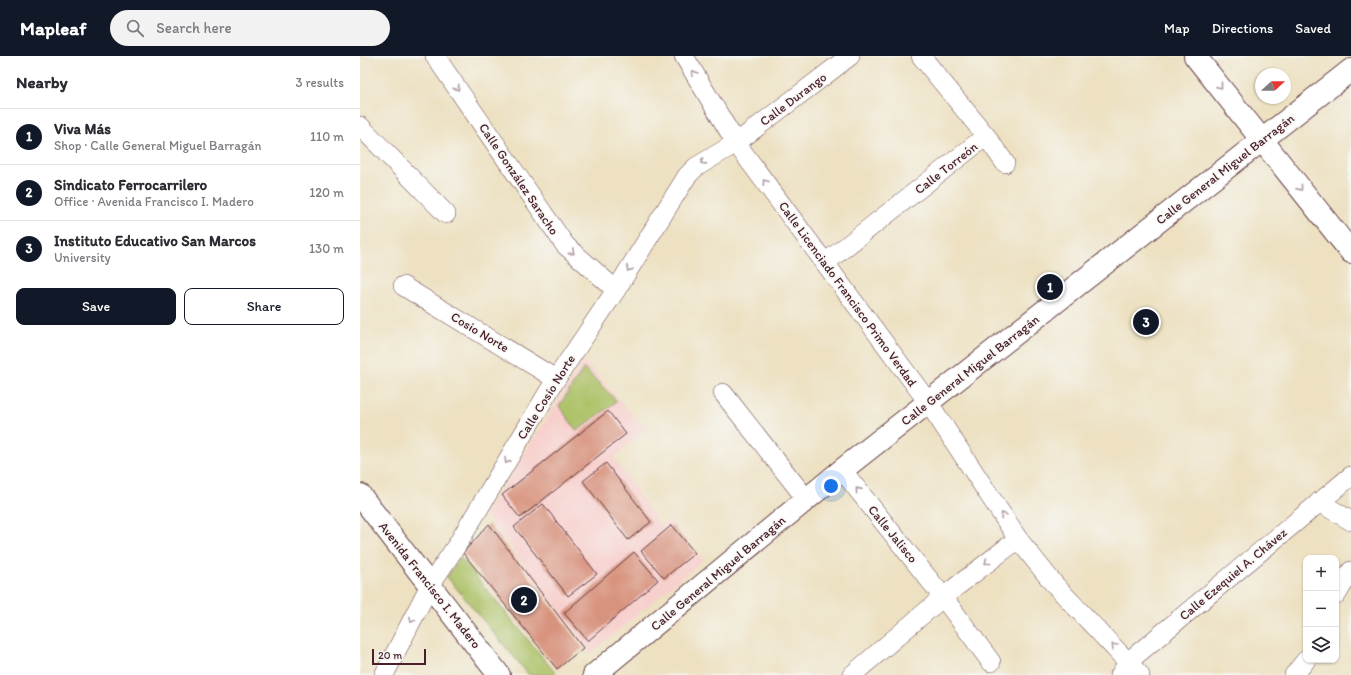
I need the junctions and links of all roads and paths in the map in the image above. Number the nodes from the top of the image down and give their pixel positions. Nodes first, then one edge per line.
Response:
1 (435, 56) edge
2 (684, 56) edge
3 (850, 56) edge
4 (921, 56) edge
5 (1195, 56) edge
6 (1351, 70) edge
7 (360, 126) edge
8 (986, 136) junction
9 (1262, 140) junction
10 (736, 143) junction
11 (1005, 163) dead end
12 (446, 214) dead end
13 (1351, 252) edge
14 (825, 263) junction
15 (403, 286) dead end
16 (616, 290) junction
17 (556, 379) junction
18 (722, 393) dead end
19 (928, 402) junction
20 (842, 470) junction
21 (1351, 476) edge
22 (360, 495) edge
23 (807, 500) junction
24 (1319, 502) junction
25 (1351, 521) edge
26 (1018, 539) junction
27 (1351, 571) edge
28 (430, 585) junction
29 (1339, 591) edge
30 (943, 597) junction
31 (990, 662) dead end
32 (1304, 663) edge
33 (1130, 670) edge
34 (384, 675) edge
35 (499, 675) edge
36 (594, 675) edge
37 (852, 675) edge
38 (1294, 675) edge

1 -> 16 street, Calle González Saracho
10 -> 2 street, Calle Licenciado Francisco Primo Verdad
3 - 10 street, Calle Durango
4 - 8 street, Calle Torreón
5 -> 9 street
6 - 9 street, Calle General Miguel Barragán
7 - 12 street
8 - 11 street
8 - 14 street, Calle Torreón
9 -> 13 street
9 - 19 street, Calle General Miguel Barragán
14 -> 10 street, Calle Licenciado Francisco Primo Verdad
10 -> 16 street, Calle Cosío Norte
14 - 19 street, Calle Licenciado Francisco Primo Verdad
15 - 17 street, Cosio Norte
16 - 17 street, Calle Cosío Norte
17 -> 28 street, Calle Cosío Norte
18 - 23 street
19 - 20 street, Calle General Miguel Barragán
26 -> 19 street, Calle Licenciado Francisco Primo Verdad
20 - 23 street, Calle General Miguel Barragán
30 -> 20 street, Calle Jalisco
21 - 24 street, Calle Ezequiel A. Chávez
22 - 28 street, Avenida Francisco I. Madero
23 - 36 street, Calle General Miguel Barragán
24 - 25 street
24 - 33 street, Calle Ezequiel A. Chávez
26 -> 30 street
33 -> 26 street, Calle Licenciado Francisco Primo Verdad
27 - 29 street
28 -> 34 street, Calle Cosío Norte
28 - 35 street, Avenida Francisco I. Madero
30 - 31 street, Calle Jalisco
30 - 37 street
32 - 38 street

